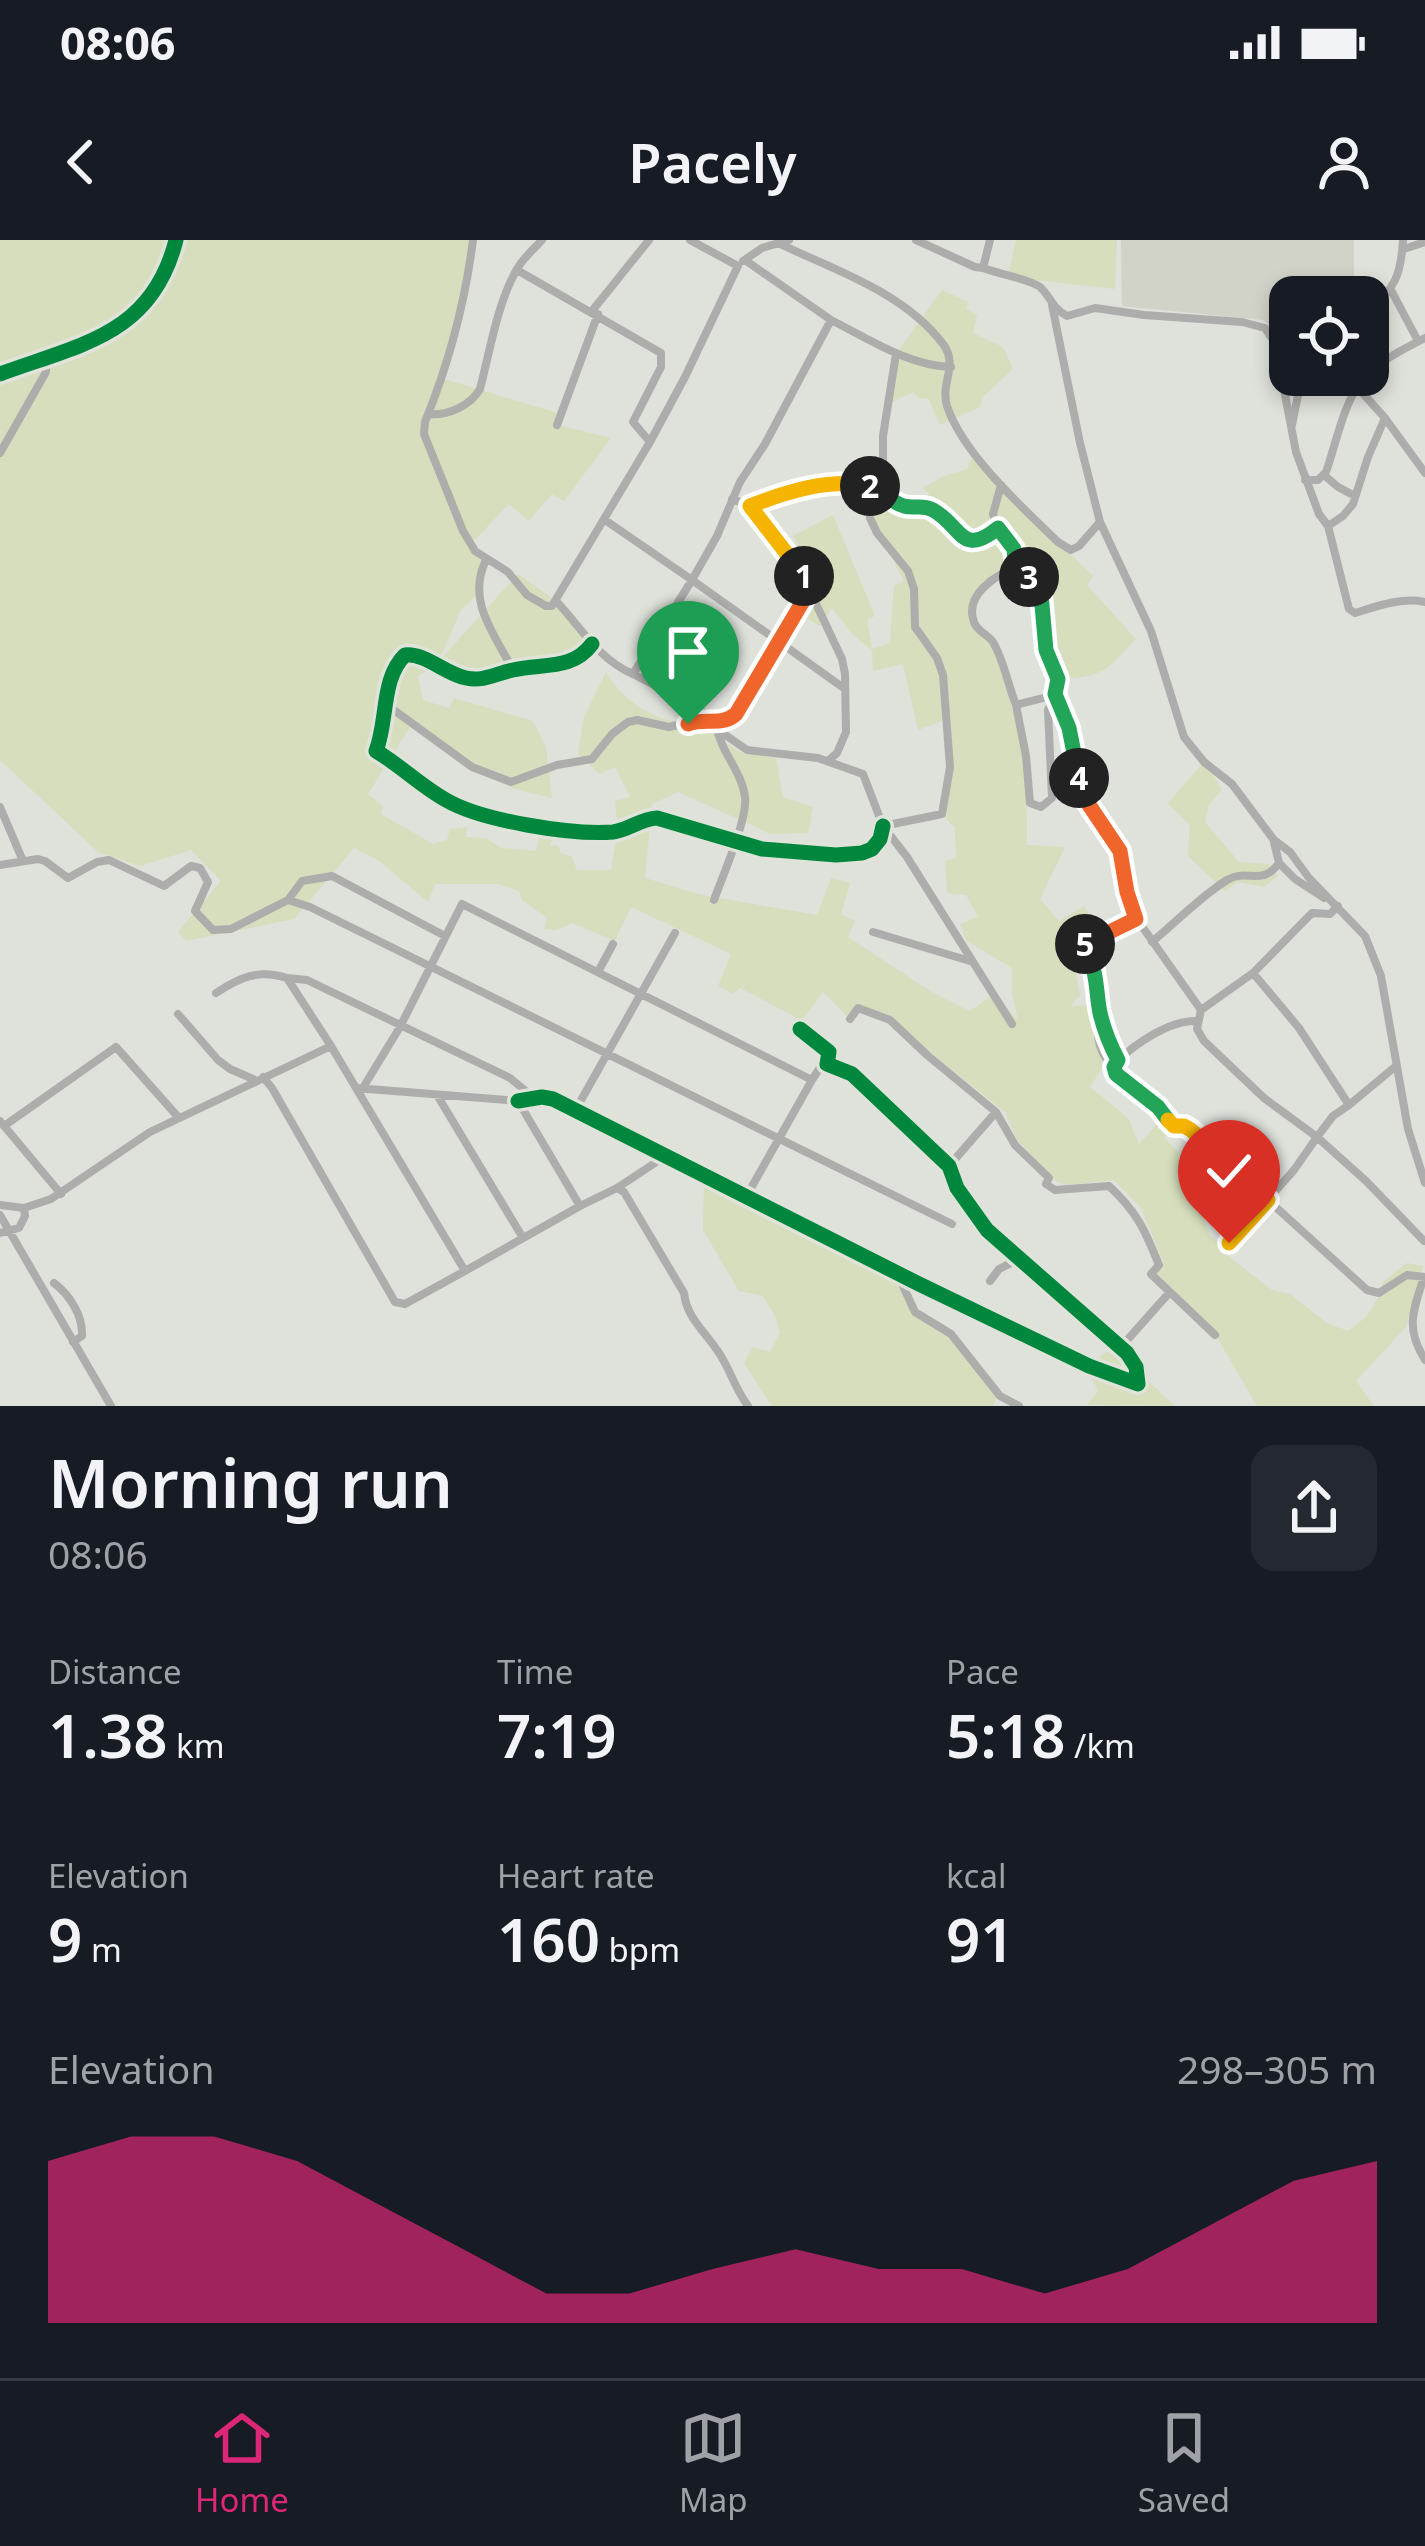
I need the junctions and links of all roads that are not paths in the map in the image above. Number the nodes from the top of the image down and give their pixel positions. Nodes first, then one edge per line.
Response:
1 (176, 240) edge
2 (473, 240) edge
3 (542, 240) edge
4 (649, 240) edge
5 (690, 240) edge
6 (916, 240) edge
7 (990, 240) edge
8 (783, 242) edge
9 (1425, 242) edge
10 (1403, 245) edge
11 (741, 263) junction
12 (983, 268) junction
13 (517, 269) junction
14 (1391, 290) joint
15 (1052, 305) junction
16 (595, 313) junction
17 (831, 320) junction
18 (1269, 332) edge
19 (1422, 339) edge
20 (896, 354) junction
21 (46, 357) junction
22 (1389, 360) edge
23 (951, 367) junction
24 (0, 374) edge
25 (1283, 396) edge
26 (1298, 396) edge
27 (1355, 396) edge
28 (1366, 396) edge
29 (428, 414) junction
30 (1384, 418) junction
31 (557, 425) dead end
32 (1292, 427) junction
33 (650, 442) junction
34 (0, 453) edge
35 (1425, 473) edge
36 (1324, 475) junction
37 (1305, 481) junction
38 (1001, 485) junction
39 (879, 488) junction
40 (1355, 496) junction
41 (732, 499) junction
42 (750, 506) junction
43 (605, 520) junction
44 (1100, 522) junction
45 (1328, 526) junction
46 (998, 528) junction
47 (487, 560) junction
48 (1016, 569) junction
49 (692, 580) junction
50 (809, 591) junction
51 (556, 601) junction
52 (1425, 602) edge
53 (778, 641) junction
54 (592, 644) junction
55 (513, 670) junction
56 (633, 674) junction
57 (844, 689) junction
58 (1055, 694) junction
59 (387, 705) junction
60 (1016, 705) junction
61 (716, 722) junction
62 (827, 761) junction
63 (0, 807) edge
64 (883, 826) junction
65 (1274, 840) junction
66 (734, 841) junction
67 (23, 861) junction
68 (1279, 863) junction
69 (0, 865) edge
70 (288, 899) junction
71 (714, 900) dead end
72 (1335, 903) junction
73 (1136, 919) junction
74 (873, 932) dead end
75 (674, 933) dead end
76 (445, 936) junction
77 (1152, 942) junction
78 (613, 944) dead end
79 (971, 962) junction
80 (430, 966) junction
81 (598, 972) junction
82 (1253, 973) junction
83 (287, 978) junction
84 (216, 993) dead end
85 (641, 995) junction
86 (1100, 1013) junction
87 (178, 1015) dead end
88 (1199, 1015) junction
89 (850, 1019) dead end
90 (1012, 1024) dead end
91 (400, 1027) junction
92 (800, 1029) dead end
93 (331, 1046) junction
94 (608, 1053) junction
95 (1118, 1060) junction
96 (827, 1064) junction
97 (1397, 1065) junction
98 (1116, 1074) junction
99 (259, 1078) junction
100 (812, 1080) junction
101 (360, 1087) junction
102 (436, 1094) junction
103 (533, 1097) junction
104 (518, 1101) junction
105 (1349, 1105) junction
106 (575, 1111) junction
107 (997, 1112) junction
108 (178, 1118) junction
109 (2, 1124) edge
110 (1317, 1137) junction
111 (780, 1139) junction
112 (666, 1156) junction
113 (949, 1166) junction
114 (1425, 1183) edge
115 (616, 1188) junction
116 (61, 1194) junction
117 (746, 1197) junction
118 (1268, 1200) junction
119 (0, 1204) edge
120 (580, 1206) junction
121 (24, 1208) junction
122 (0, 1215) edge
123 (952, 1224) dead end
124 (4, 1232) edge
125 (523, 1238) junction
126 (1425, 1242) edge
127 (1229, 1243) dead end
128 (1018, 1259) junction
129 (465, 1271) junction
130 (898, 1273) junction
131 (1425, 1277) edge
132 (991, 1281) dead end
133 (54, 1283) dead end
134 (1169, 1293) junction
135 (1215, 1335) dead end
136 (73, 1342) junction
137 (1121, 1347) junction
138 (1425, 1360) edge
139 (110, 1406) edge
140 (748, 1406) edge
141 (1019, 1406) edge

1 - 21 main road
2 - 29 street
3 - 13 street
4 - 16 street
5 - 11 street
6 - 12 street
7 - 12 street
8 - 11 street
8 - 23 street
9 - 10 street
10 - 14 street
11 - 17 street
11 - 33 street
12 - 15 street
13 - 16 street
13 - 29 street
14 - 19 street
15 - 18 street
15 - 44 street
16 - 31 street
16 - 33 street
17 - 20 street
17 - 41 street
19 - 22 street
20 - 23 street
20 - 39 street
21 - 24 main road
21 - 34 street
23 - 38 street
25 - 32 street
26 - 32 street
27 - 36 street
28 - 30 street
29 - 47 street
30 - 35 street
30 - 40 street
32 - 37 street
33 - 43 street
36 - 37 street
36 - 40 street
37 - 45 street
38 - 44 street
38 - 46 street
39 - 42 street
39 - 46 street
39 - 64 street
40 - 45 street
41 - 42 street
41 - 49 street
42 - 50 street
43 - 49 street
43 - 51 street
44 - 65 street
45 - 52 street
46 - 48 street
47 - 51 street
47 - 55 street
48 - 58 street
48 - 60 street
49 - 53 street
49 - 56 street
50 - 53 street
50 - 57 street
51 - 54 street
53 - 57 street
53 - 61 street
54 - 55 street
54 - 56 street
55 - 59 street
56 - 61 street
57 - 62 street
58 - 60 street
58 - 60 street
58 - 73 street
59 - 61 street
59 - 66 street
61 - 62 street
61 - 66 street
62 - 64 street
63 - 67 street
64 - 66 street
64 - 79 street
65 - 68 street
65 - 72 street
66 - 71 street
67 - 69 street
67 - 70 street
68 - 72 street
68 - 77 street
70 - 76 street
70 - 80 street
72 - 82 street
72 - 97 street
73 - 77 street
73 - 86 street
74 - 79 street
75 - 85 street
76 - 80 street
76 - 81 street
77 - 88 street
78 - 81 street
79 - 90 street
80 - 91 street
80 - 94 street
81 - 85 street
82 - 88 street
82 - 105 street
83 - 84 street
83 - 91 street
83 - 93 street
85 - 94 street
85 - 100 street
86 - 95 street
86 - 98 street
87 - 99 street
88 - 95 street
88 - 110 street
89 - 107 street
91 - 101 street
91 - 103 street
92 - 96 street
93 - 99 street
93 - 101 street
94 - 106 street
94 - 111 street
95 - 98 street
96 - 100 street
96 - 113 street
97 - 105 street
97 - 114 street
98 - 118 street
99 - 108 street
99 - 129 street
100 - 111 street
101 - 102 street
101 - 129 street
102 - 104 street
102 - 125 street
103 - 104 street
103 - 106 street
104 - 120 street
105 - 110 street
106 - 112 street
107 - 113 street
107 - 134 street
108 - 109 street
108 - 116 street
109 - 116 street
110 - 118 street
110 - 126 street
111 - 117 street
111 - 123 street
112 - 115 street
112 - 117 street
113 - 128 street
115 - 120 street
115 - 140 street
116 - 121 street
117 - 130 street
118 - 127 street
118 - 131 street
119 - 121 street
120 - 125 street
121 - 124 street
122 - 124 street
124 - 136 street
125 - 129 street
128 - 132 street
128 - 137 street
130 - 137 street
130 - 141 street
131 - 138 street
133 - 136 street
134 - 135 street
134 - 137 street
136 - 139 street

